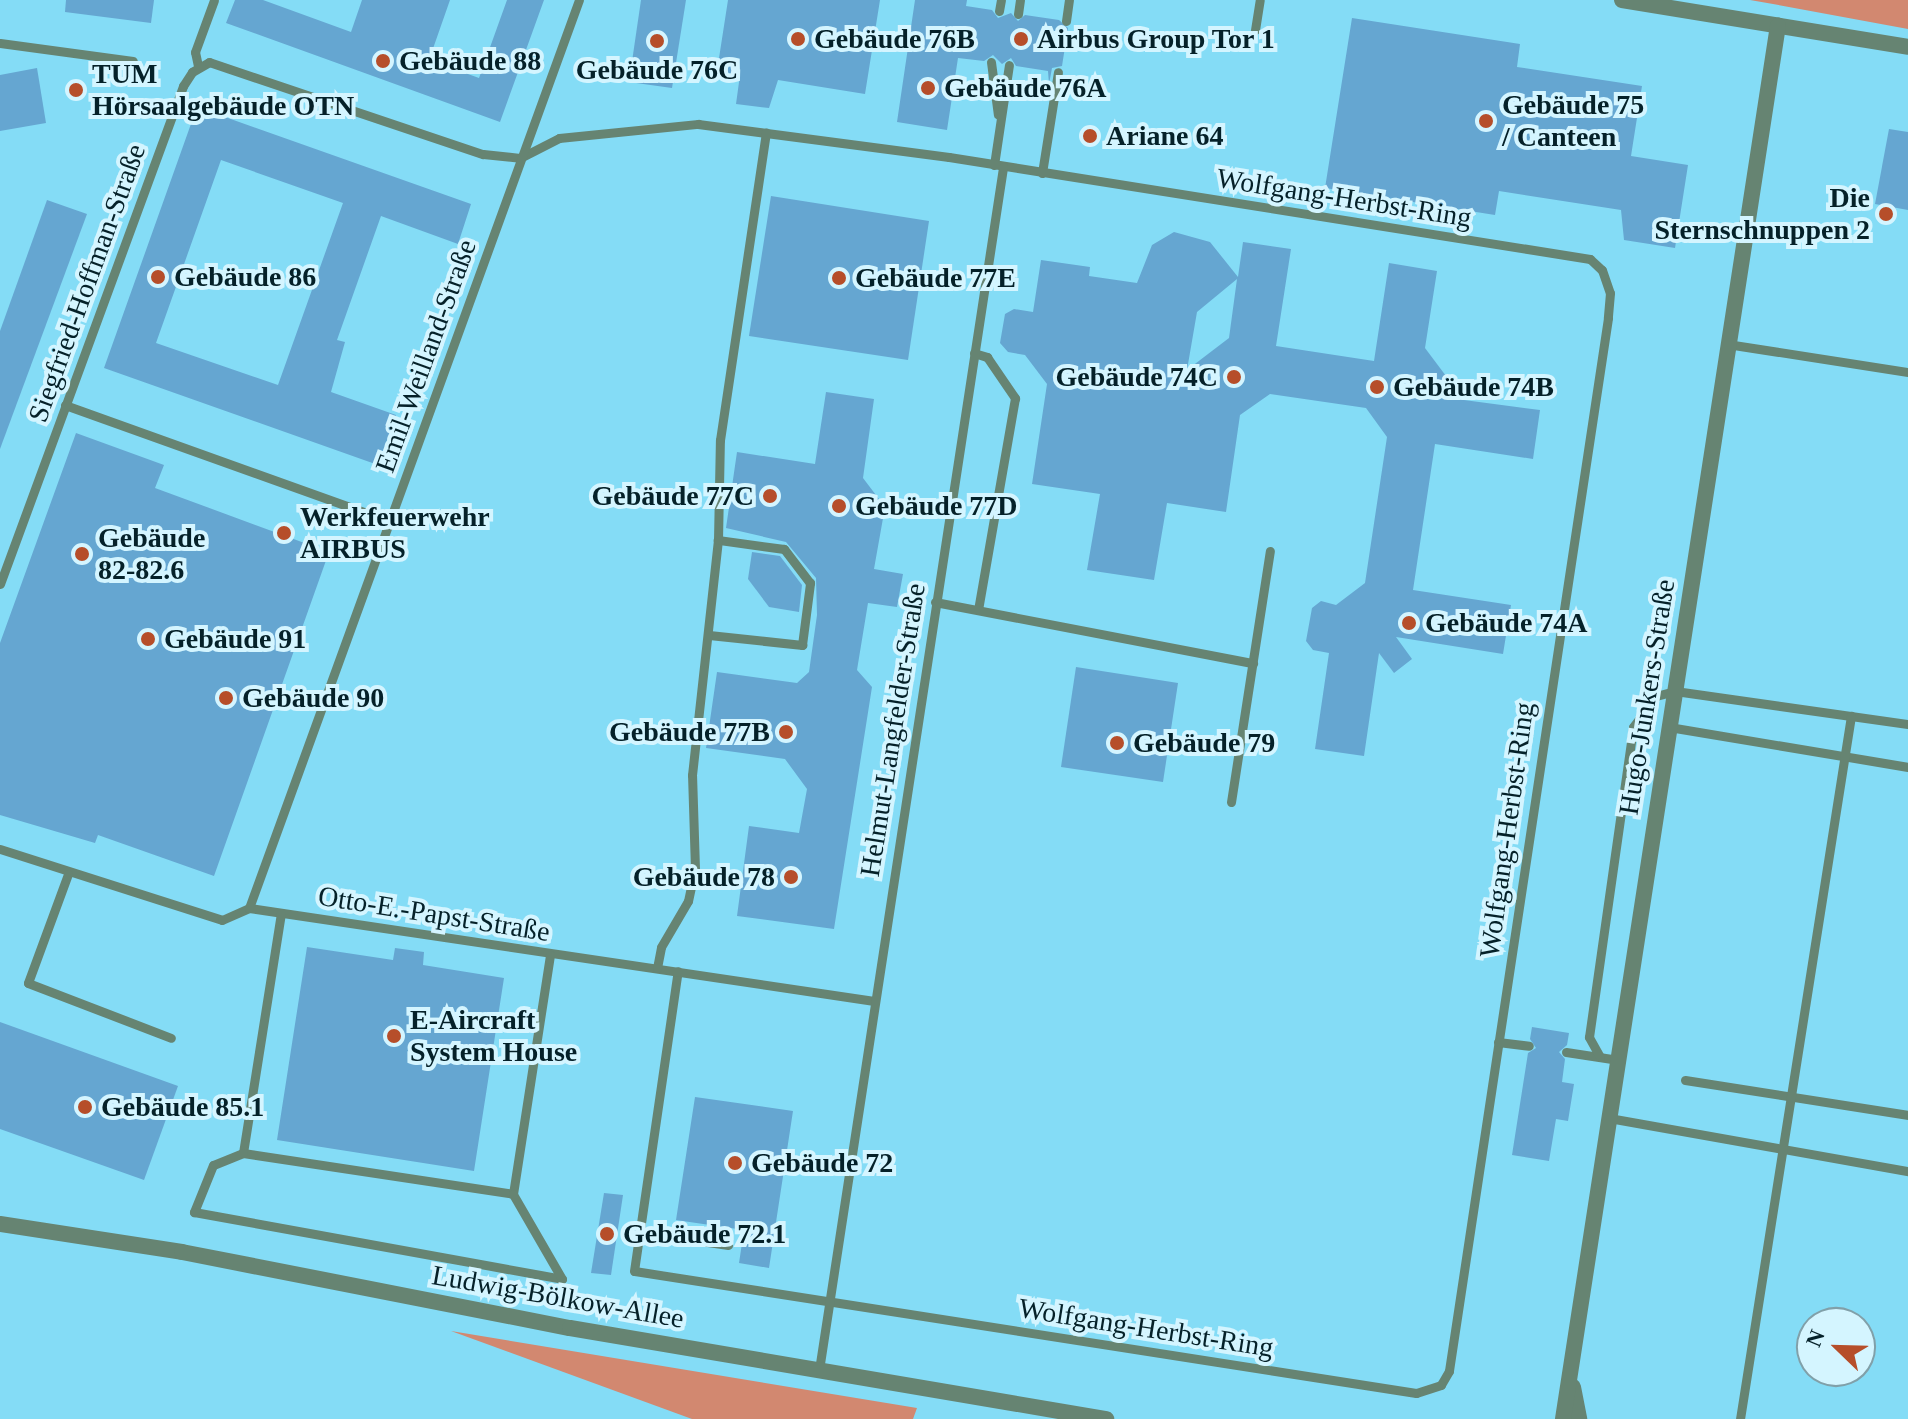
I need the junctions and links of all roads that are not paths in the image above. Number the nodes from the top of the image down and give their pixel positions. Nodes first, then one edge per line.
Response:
1 (214, 0) edge
2 (579, 0) edge
3 (1001, 0) edge
4 (1020, 0) edge
5 (1069, 0) edge
6 (1260, 0) edge
7 (1622, 0) edge
8 (999, 11) dead end
9 (1018, 14) dead end
10 (1066, 21) dead end
11 (1778, 25) junction
12 (1255, 30) dead end
13 (0, 43) edge
14 (1908, 47) edge
15 (133, 61) dead end
16 (991, 62) dead end
17 (1009, 65) dead end
18 (198, 66) junction
19 (1058, 72) dead end
20 (1000, 127) junction
21 (766, 132) junction
22 (520, 158) junction
23 (999, 166) junction
24 (1042, 173) junction
25 (1727, 344) junction
26 (974, 353) junction
27 (1908, 372) edge
28 (65, 405) junction
29 (389, 521) junction
30 (718, 540) junction
31 (1270, 551) dead end
32 (0, 584) edge
33 (935, 602) junction
34 (978, 610) junction
35 (709, 635) junction
36 (1253, 663) junction
37 (1675, 691) junction
38 (1851, 716) junction
39 (1908, 724) edge
40 (1669, 727) junction
41 (1844, 757) junction
42 (1908, 767) edge
43 (1231, 802) dead end
44 (0, 849) edge
45 (68, 874) junction
46 (249, 908) junction
47 (281, 913) junction
48 (550, 955) junction
49 (657, 968) junction
50 (678, 971) junction
51 (874, 1001) junction
52 (171, 1038) dead end
53 (1498, 1042) junction
54 (1529, 1046) dead end
55 (1566, 1052) dead end
56 (1600, 1057) junction
57 (1618, 1060) junction
58 (1685, 1080) dead end
59 (1791, 1097) junction
60 (1908, 1115) edge
61 (1609, 1118) junction
62 (1783, 1149) junction
63 (243, 1153) junction
64 (1908, 1171) edge
65 (513, 1194) junction
66 (0, 1224) edge
67 (639, 1232) junction
68 (728, 1245) dead end
69 (830, 1300) junction
70 (819, 1370) junction
71 (1570, 1378) junction
72 (1106, 1419) edge
73 (1563, 1419) edge
74 (1579, 1419) edge
75 (1740, 1419) edge

1 - 18 lane, Siegfried-Hoffman-Straße
2 - 22 lane, Emil-Weilland-Straße
3 - 8 lane
4 - 9 lane
5 - 10 lane
6 - 12 lane
7 - 11 street
11 - 14 street
11 - 25 street, Hugo-Junkers-Straße
13 - 15 lane
16 - 20 lane
17 - 20 lane, Helmut-Langfelder-Straße
18 - 22 lane
18 - 28 lane, Siegfried-Hoffman-Straße
19 - 24 lane
20 - 23 lane, Helmut-Langfelder-Straße
21 - 22 lane, Wolfgang-Herbst-Ring
21 - 23 lane, Wolfgang-Herbst-Ring
21 - 30 lane
22 - 29 lane, Emil-Weilland-Straße
23 - 24 lane, Wolfgang-Herbst-Ring
23 - 26 lane, Helmut-Langfelder-Straße
24 - 53 lane, Wolfgang-Herbst-Ring
25 - 27 lane
25 - 37 street, Hugo-Junkers-Straße
26 - 33 lane, Helmut-Langfelder-Straße
26 - 34 lane
28 - 29 lane
28 - 32 lane, Siegfried-Hoffman-Straße
29 - 46 lane, Emil-Weilland-Straße
30 - 35 lane
30 - 35 lane
31 - 36 lane
33 - 34 lane
33 - 51 lane, Helmut-Langfelder-Straße
34 - 36 lane
35 - 49 lane
36 - 43 lane
37 - 38 lane
37 - 40 street, Hugo-Junkers-Straße
37 - 56 lane
38 - 39 lane
38 - 41 lane
40 - 41 lane
40 - 57 street, Hugo-Junkers-Straße
41 - 42 lane
41 - 59 lane
44 - 45 lane, Otto-E.-Papst-Straße
45 - 46 lane, Otto-E.-Papst-Straße
45 - 52 lane
46 - 47 lane, Otto-E.-Papst-Straße
47 - 48 lane, Otto-E.-Papst-Straße
47 - 63 lane
48 - 49 lane, Otto-E.-Papst-Straße
48 - 65 lane
49 - 50 lane, Otto-E.-Papst-Straße
50 - 51 lane, Otto-E.-Papst-Straße
50 - 67 lane
51 - 69 lane, Helmut-Langfelder-Straße
53 - 54 lane
53 - 69 lane, Wolfgang-Herbst-Ring
55 - 56 lane
56 - 57 lane
57 - 61 street, Hugo-Junkers-Straße
58 - 59 lane
59 - 60 lane
59 - 62 lane
61 - 62 lane
61 - 71 street, Hugo-Junkers-Straße
62 - 64 lane
62 - 75 lane
63 - 65 lane
63 - 65 lane
66 - 70 street, Ludwig-Bölkow-Allee
67 - 68 lane
67 - 69 lane
69 - 70 lane, Helmut-Langfelder-Straße
70 - 72 street, Ludwig-Bölkow-Allee
71 - 73 street, Hugo-Junkers-Straße
71 - 74 street, Hugo-Junkers-Straße

